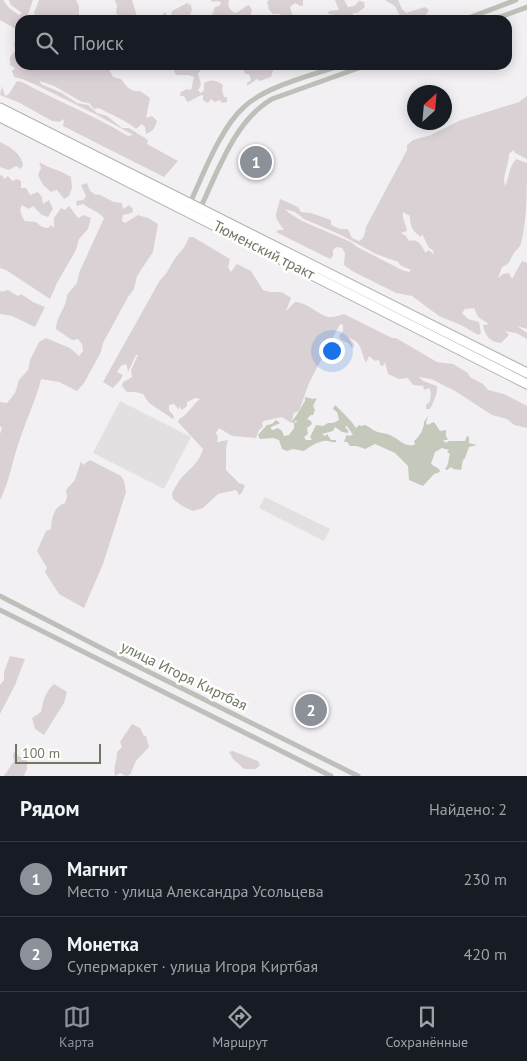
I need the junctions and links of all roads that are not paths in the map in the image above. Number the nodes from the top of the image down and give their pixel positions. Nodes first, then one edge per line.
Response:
1 (516, 0) edge
2 (527, 7) edge
3 (476, 15) edge
4 (505, 15) edge
5 (328, 70) edge
6 (353, 70) edge
7 (0, 108) edge
8 (0, 117) edge
9 (190, 203) junction
10 (200, 208) junction
11 (527, 373) edge
12 (527, 384) edge
13 (0, 596) edge
14 (0, 610) edge
15 (331, 776) edge
16 (358, 776) edge

1 - 3 street
2 - 4 street
5 - 9 street
6 - 10 street
7 - 9 main road, Тюменский тракт
8 - 12 main road, Тюменский тракт
9 - 10 main road, Тюменский тракт
10 - 11 main road, Тюменский тракт
13 - 16 street, улица Игоря Киртбая
14 - 15 street, улица Игоря Киртбая

